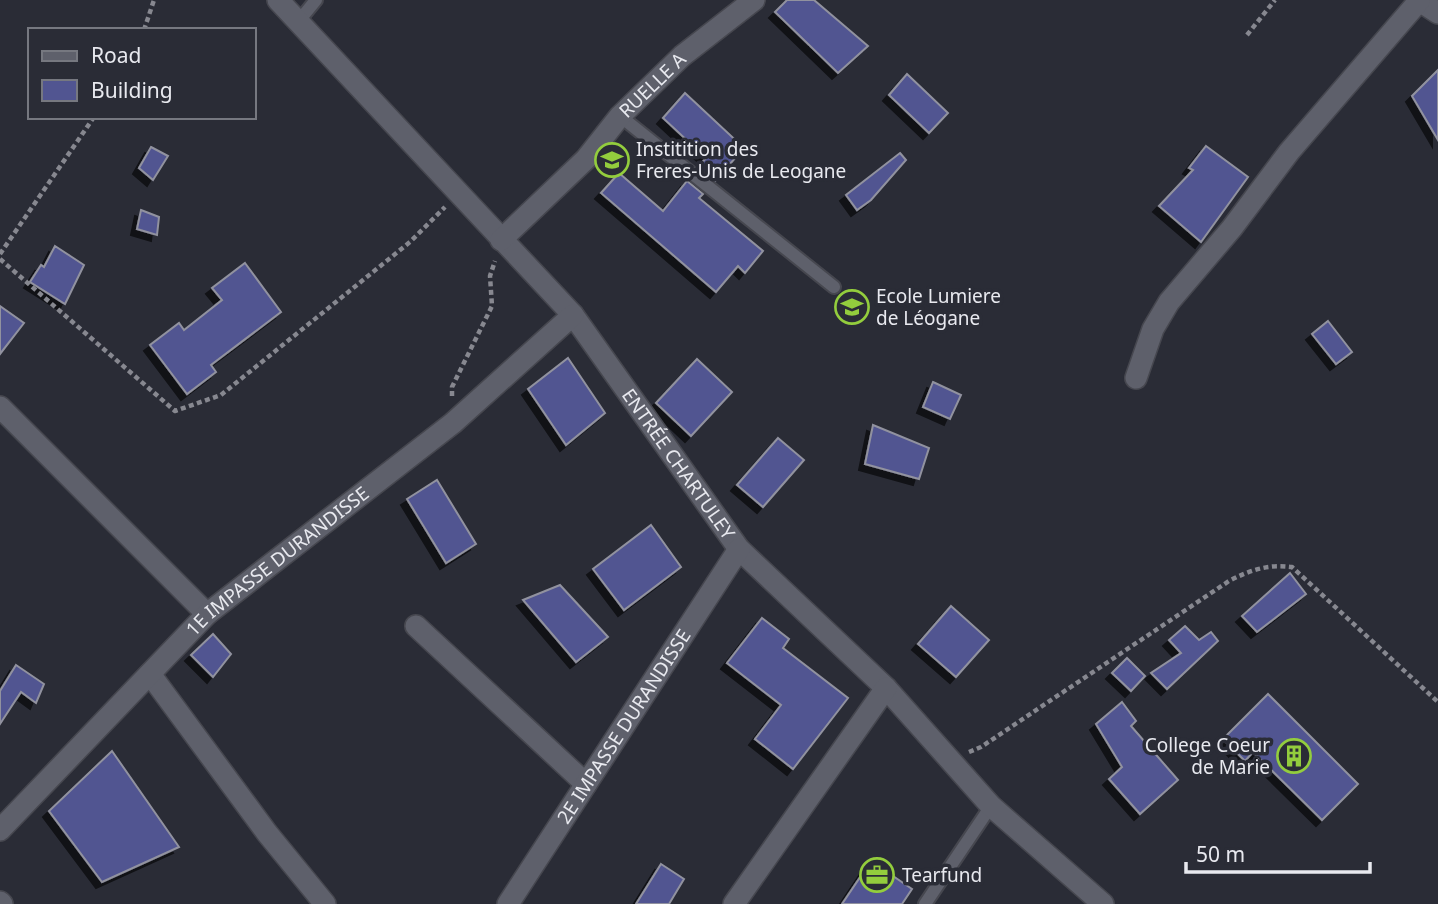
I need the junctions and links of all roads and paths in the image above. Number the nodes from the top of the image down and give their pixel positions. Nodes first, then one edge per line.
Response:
1 (154, 0) edge
2 (278, 0) edge
3 (316, 0) edge
4 (754, 0) edge
5 (1275, 0) edge
6 (1419, 0) edge
7 (1438, 13) edge
8 (298, 22) junction
9 (145, 28) edge
10 (1247, 35) dead end
11 (620, 116) junction
12 (93, 119) edge
13 (458, 194) junction
14 (501, 240) junction
15 (0, 257) edge
16 (834, 287) dead end
17 (573, 315) junction
18 (1136, 378) dead end
19 (0, 407) edge
20 (453, 423) junction
21 (739, 549) junction
22 (207, 614) junction
23 (416, 626) dead end
24 (150, 674) junction
25 (886, 688) junction
26 (1438, 702) edge
27 (950, 760) junction
28 (586, 783) junction
29 (991, 806) junction
30 (0, 830) edge
31 (325, 904) edge
32 (508, 904) edge
33 (734, 904) edge
34 (925, 904) edge
35 (1103, 904) edge

1 - 9 path
2 - 8 street, ENTRÉE CHARTULEY
3 - 8 lane
4 - 11 street, RUELLE A
5 - 10 path
6 - 7 street
6 - 18 street
8 - 13 street, ENTRÉE CHARTULEY
11 - 14 street, RUELLE A
11 - 16 lane
12 - 15 path
13 - 14 street, ENTRÉE CHARTULEY
13 - 15 path
14 - 17 street, ENTRÉE CHARTULEY
14 - 20 path
17 - 20 street, 1E IMPASSE DURANDISSE
17 - 21 street, ENTRÉE CHARTULEY
19 - 22 street
20 - 22 street, 1E IMPASSE DURANDISSE
21 - 25 street, ENTRÉE CHARTULEY
21 - 28 street, 2E IMPASSE DURANDISSE
22 - 24 street, 1E IMPASSE DURANDISSE
23 - 28 street
24 - 30 street, 1E IMPASSE DURANDISSE
24 - 31 street
25 - 27 street, ENTRÉE CHARTULEY
25 - 33 street
26 - 27 path
27 - 29 street, ENTRÉE CHARTULEY
28 - 32 street, 2E IMPASSE DURANDISSE
29 - 34 lane
29 - 35 street, ENTRÉE CHARTULEY

